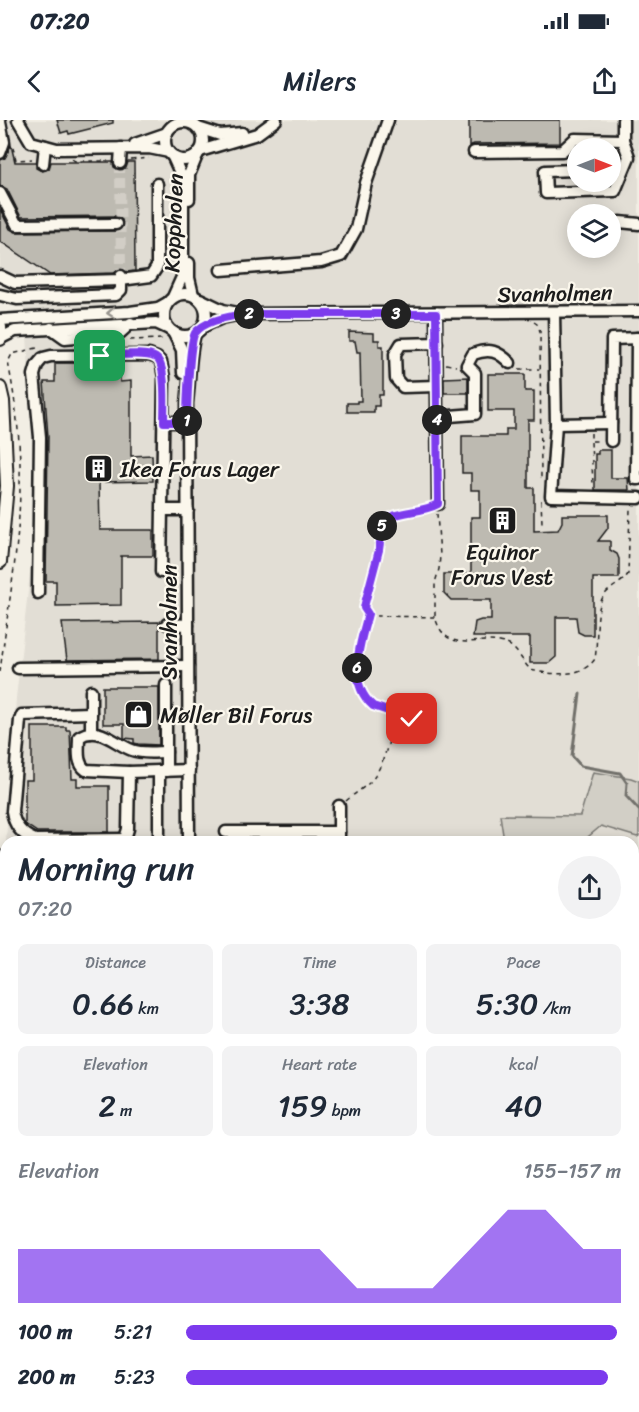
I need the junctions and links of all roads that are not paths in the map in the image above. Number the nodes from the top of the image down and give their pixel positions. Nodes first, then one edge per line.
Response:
1 (18, 120) edge
2 (269, 120) edge
3 (276, 120) edge
4 (388, 120) edge
5 (623, 120) edge
6 (0, 122) edge
7 (195, 125) edge
8 (169, 127) edge
9 (623, 140) junction
10 (45, 146) junction
11 (121, 148) junction
12 (2, 150) edge
13 (199, 152) junction
14 (474, 152) dead end
15 (171, 154) junction
16 (634, 157) edge
17 (120, 163) tunnel mouth
18 (43, 164) dead end
19 (623, 169) joint
20 (567, 170) edge
21 (621, 174) edge
22 (157, 183) dead end
23 (580, 192) edge
24 (0, 193) edge
25 (621, 222) edge
26 (116, 224) dead end
27 (639, 224) edge
28 (221, 270) dead end
29 (0, 276) edge
30 (121, 277) junction
31 (0, 295) edge
32 (197, 297) junction
33 (170, 300) junction
34 (639, 311) edge
35 (554, 312) junction
36 (243, 314) junction
37 (436, 314) junction
38 (0, 320) edge
39 (0, 327) edge
40 (199, 330) junction
41 (171, 334) junction
42 (0, 338) edge
43 (638, 338) edge
44 (437, 343) junction
45 (510, 363) road end
46 (437, 386) junction
47 (0, 388) edge
48 (187, 403) junction
49 (0, 415) edge
50 (437, 417) junction
51 (164, 422) junction
52 (187, 422) junction
53 (611, 423) junction
54 (4, 428) junction
55 (555, 428) junction
56 (611, 441) road end
57 (639, 479) edge
58 (639, 498) edge
59 (438, 504) road end
60 (163, 510) junction
61 (188, 510) junction
62 (0, 562) edge
63 (161, 572) dead end
64 (38, 593) dead end
65 (167, 624) dead end
66 (188, 625) junction
67 (188, 666) junction
68 (18, 668) dead end
69 (166, 685) dead end
70 (91, 691) dead end
71 (91, 713) junction
72 (91, 733) junction
73 (166, 752) junction
74 (189, 770) junction
75 (162, 771) junction
76 (129, 772) junction
77 (339, 806) road end
78 (226, 832) dead end
79 (159, 834) dead end
80 (28, 836) edge
81 (125, 836) edge
82 (189, 836) edge
83 (316, 836) edge
84 (339, 836) edge

1 - 10 street
2 - 7 street
3 - 13 street, Koppholen
4 - 28 street
5 - 9 street
6 - 12 street
7 - 8 street
7 - 13 street
8 - 11 street
8 - 15 street
9 - 14 street
9 - 16 street
10 - 11 street
10 - 18 street
11 - 15 street
11 - 17 street
13 - 15 street
13 - 32 street, Koppholen
15 - 33 street, Koppholen
16 - 19 street
19 - 21 street
20 - 23 street
22 - 30 street
24 - 26 street
25 - 27 street
29 - 30 street
30 - 31 street
32 - 33 street
32 - 36 street, Svanholmen
32 - 40 street
33 -> 38 street
33 - 41 street
34 - 35 street, Svanholmen
35 - 37 street, Svanholmen
35 - 55 street
36 - 37 street, Svanholmen
36 - 40 street, Svanholmen
37 - 44 street
39 - 42 main road
40 - 41 street
40 - 48 street, Svanholmen
41 - 42 street
41 - 48 street, Svanholmen
43 - 53 street
43 - 57 street
44 - 46 street
44 - 46 street
45 - 50 street
46 - 50 street
47 - 54 main road
48 - 52 street, Svanholmen
49 - 54 main road
50 - 59 street
51 - 52 street
51 - 60 street
51 - 64 street
52 - 61 street, Svanholmen
53 - 55 street
53 - 56 street
54 - 62 main road
55 - 58 street
60 - 61 street
60 - 63 street
61 - 66 street, Svanholmen
65 - 66 street
66 - 67 street, Svanholmen
67 - 68 street
67 - 74 street, Svanholmen
69 - 73 street
70 - 71 street
71 - 72 street
71 - 80 street
72 - 73 street
72 - 76 street
73 - 75 street
74 - 75 street
74 - 82 street, Svanholmen
75 - 76 street
75 - 79 street
76 - 81 street
77 - 84 street
78 - 83 street

